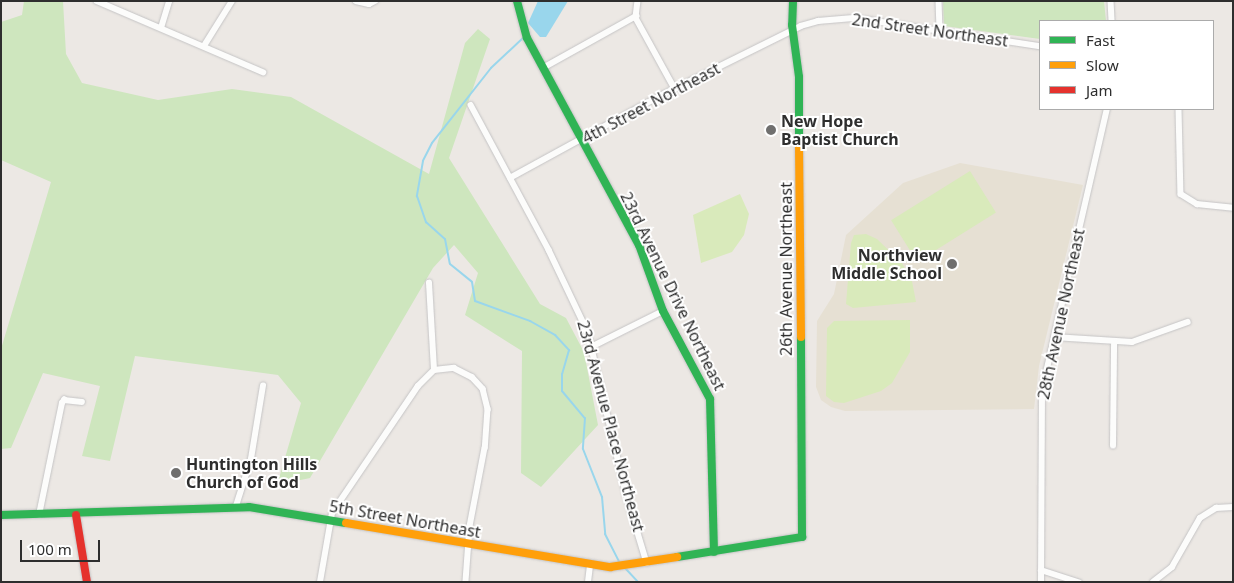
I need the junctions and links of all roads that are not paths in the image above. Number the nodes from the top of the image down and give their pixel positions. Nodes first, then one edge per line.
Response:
1 (96, 1) edge
2 (169, 1) edge
3 (232, 1) edge
4 (356, 1) edge
5 (516, 1) edge
6 (638, 1) edge
7 (793, 1) edge
8 (939, 1) edge
9 (1111, 1) edge
10 (373, 2) edge
11 (636, 16) junction
12 (1112, 20) edge
13 (161, 28) junction
14 (940, 31) junction
15 (793, 32) junction
16 (204, 46) junction
17 (1039, 46) edge
18 (543, 68) junction
19 (263, 72) dead end
20 (675, 89) junction
21 (471, 105) dead end
22 (1107, 110) edge
23 (1179, 110) edge
24 (582, 139) junction
25 (510, 178) junction
26 (1233, 208) edge
27 (429, 283) dead end
28 (663, 311) junction
29 (1188, 322) dead end
30 (1054, 338) junction
31 (1114, 342) junction
32 (593, 346) junction
33 (434, 370) junction
34 (263, 386) dead end
35 (82, 402) dead end
36 (1113, 446) dead end
37 (236, 506) junction
38 (1233, 507) edge
39 (1, 515) edge
40 (39, 515) junction
41 (76, 515) junction
42 (328, 520) junction
43 (802, 537) joint
44 (469, 544) junction
45 (714, 552) junction
46 (647, 563) junction
47 (590, 566) junction
48 (1041, 570) junction
49 (87, 582) edge
50 (320, 582) edge
51 (466, 582) edge
52 (588, 582) edge
53 (1041, 582) edge
54 (1079, 582) edge
55 (1153, 582) edge

1 - 13 street
2 - 13 street
3 - 16 street
4 - 10 street
5 - 18 street, 23rd Avenue Drive Northeast
6 - 11 street
7 - 15 street, 26th Avenue Northeast
8 - 14 street
9 - 12 street
11 - 18 street
11 - 20 street
13 - 16 street
14 - 15 street, 2nd Street Northeast
14 - 17 street, 2nd Street Northeast
15 - 20 street, 4th Street Northeast
15 - 43 street, 26th Avenue Northeast
16 - 19 street
18 - 24 street, 23rd Avenue Drive Northeast
20 - 24 street, 4th Street Northeast
21 - 25 street, 23rd Avenue Place Northeast
22 - 30 street, 28th Avenue Northeast
23 - 26 street
24 - 25 street, 4th Street Northeast
24 - 28 street, 23rd Avenue Drive Northeast
25 - 32 street, 23rd Avenue Place Northeast
27 - 33 street
28 - 32 street
28 - 45 street, 23rd Avenue Drive Northeast
29 - 31 street
30 - 31 street
30 - 48 street, 28th Avenue Northeast
31 - 36 street
32 - 46 street, 23rd Avenue Place Northeast
33 - 42 street
33 - 44 street
34 - 37 street
35 - 40 street
37 - 41 street, 5th Street Northeast
37 - 42 street, 5th Street Northeast
38 - 55 street
39 - 40 street, 5th Street Northeast
40 - 41 street, 5th Street Northeast
41 - 49 street
42 - 44 street, 5th Street Northeast
42 - 50 street
43 - 45 street, 5th Street Northeast
44 - 47 street, 5th Street Northeast
44 - 51 street
45 - 46 street, 5th Street Northeast
46 - 47 street, 5th Street Northeast
47 - 52 street
48 - 53 street, 28th Avenue Northeast
48 - 54 street

